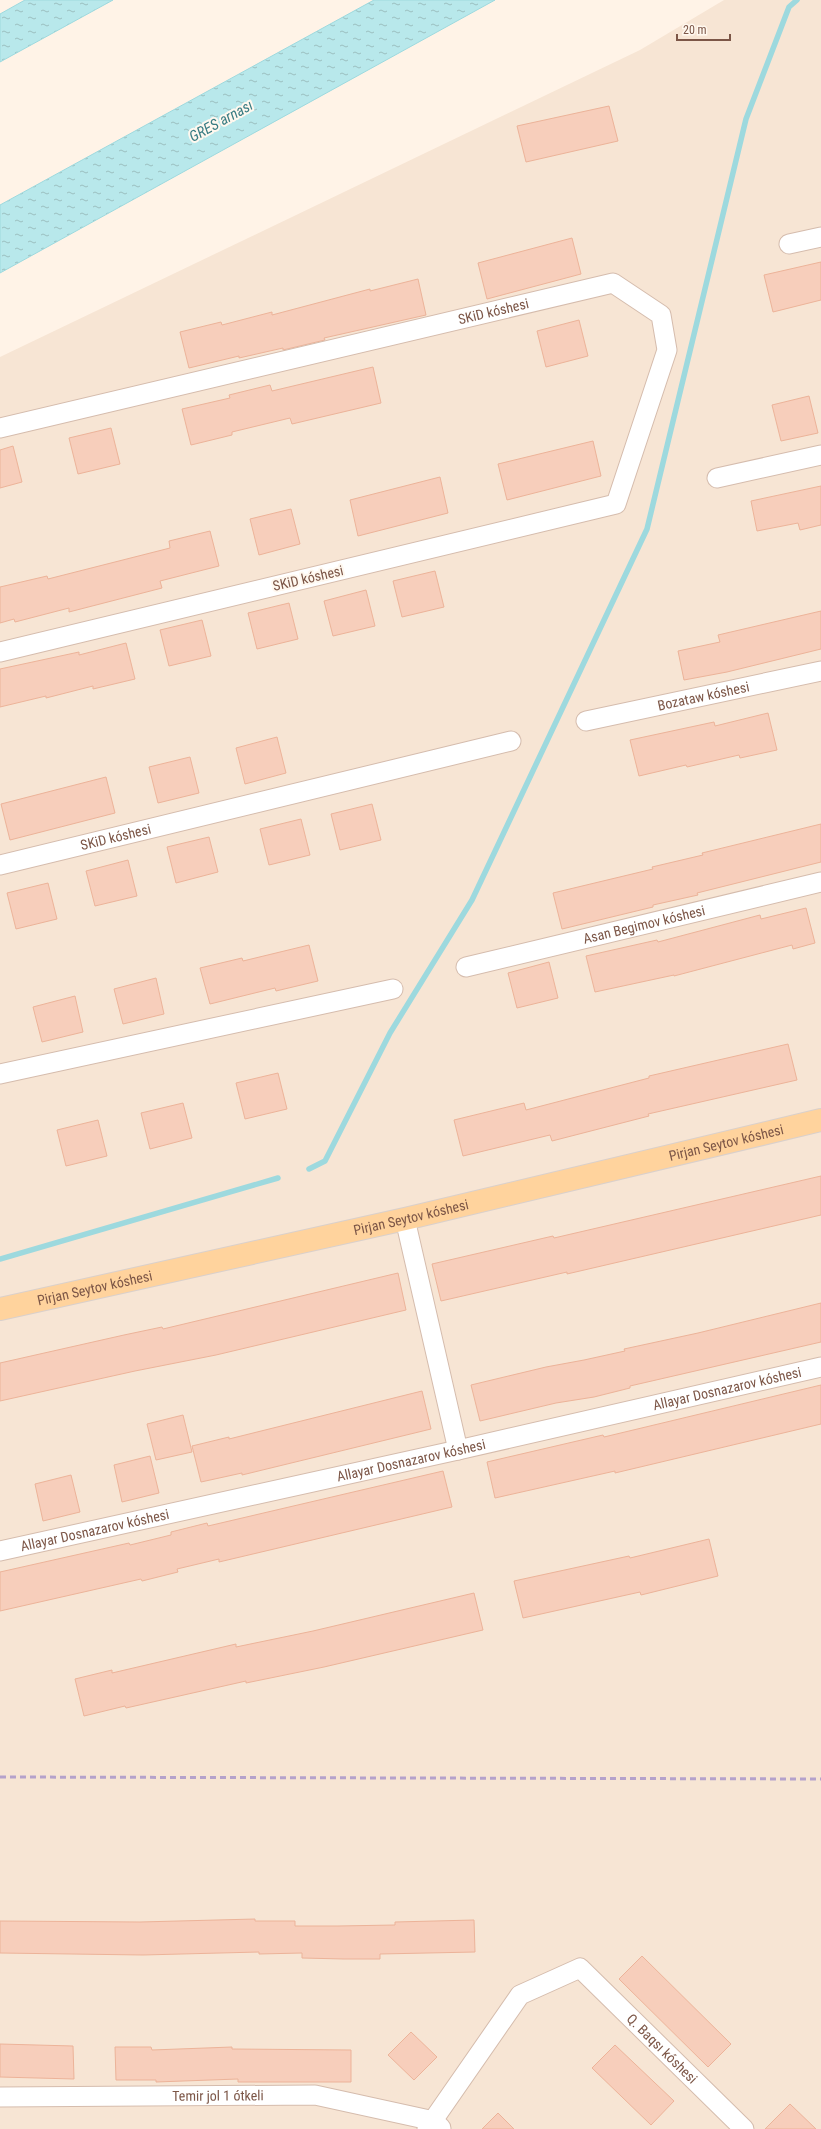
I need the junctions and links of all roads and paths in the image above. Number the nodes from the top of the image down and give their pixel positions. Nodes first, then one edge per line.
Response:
1 (821, 237) edge
2 (789, 244) dead end
3 (0, 428) edge
4 (821, 455) edge
5 (717, 478) dead end
6 (0, 652) edge
7 (821, 671) edge
8 (586, 721) dead end
9 (511, 742) dead end
10 (0, 865) edge
11 (821, 882) edge
12 (466, 967) dead end
13 (393, 989) dead end
14 (0, 1074) edge
15 (821, 1120) edge
16 (406, 1219) junction
17 (0, 1309) edge
18 (821, 1367) edge
19 (458, 1450) junction
20 (0, 1551) edge
21 (0, 2097) edge
22 (434, 2126) edge
23 (744, 2129) edge

1 - 2 street
3 - 6 street, SKiD kóshesi
4 - 5 street
7 - 8 street, Bozataw kóshesi
9 - 10 street, SKiD kóshesi
11 - 12 street, Asan Begimov kóshesi
13 - 14 street
15 - 16 main road, Pirjan Seytov kóshesi
16 - 17 main road, Pirjan Seytov kóshesi
16 - 19 street
18 - 19 street, Allayar Dosnazarov kóshesi
19 - 20 street, Allayar Dosnazarov kóshesi
21 - 22 street, Temir jol 1 ótkeli
22 - 23 street, Q. Baqsı kóshesi

